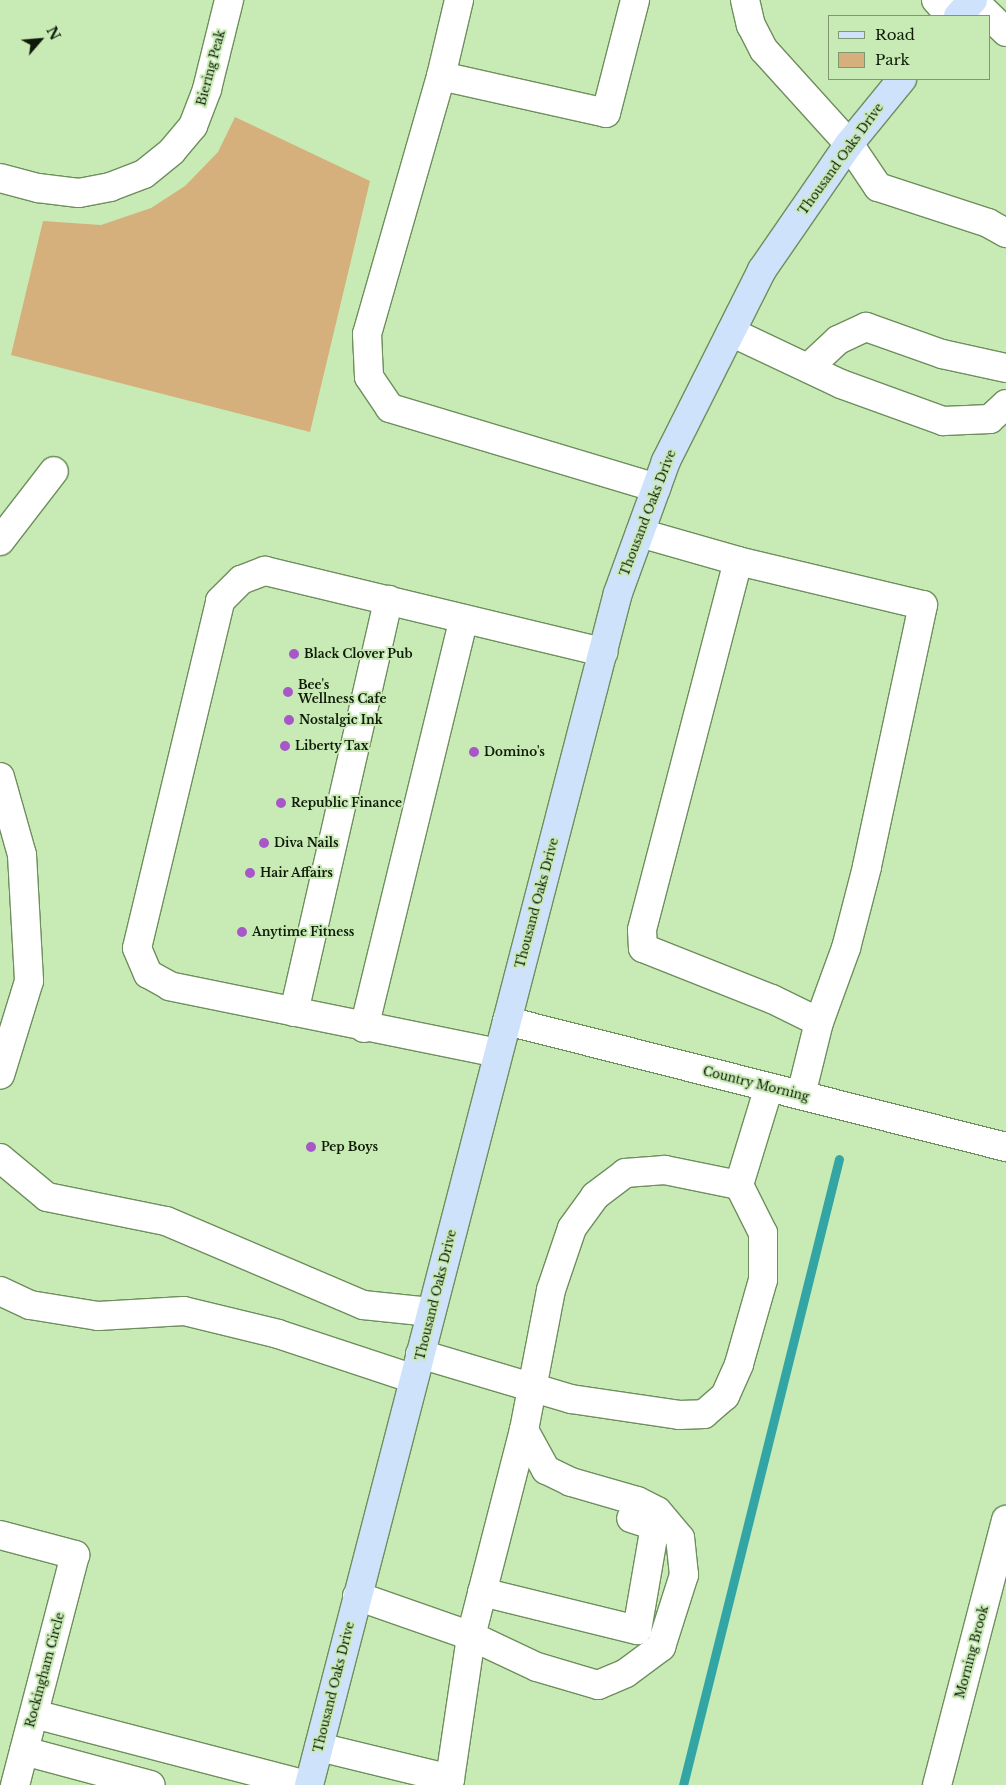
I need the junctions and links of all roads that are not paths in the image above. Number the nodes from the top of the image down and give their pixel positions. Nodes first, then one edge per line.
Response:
1 (228, 0) edge
2 (459, 0) edge
3 (635, 0) edge
4 (745, 0) edge
5 (936, 0) edge
6 (973, 0) edge
7 (950, 15) edge
8 (959, 15) edge
9 (988, 15) edge
10 (991, 17) edge
11 (1006, 32) edge
12 (441, 76) junction
13 (901, 80) edge
14 (849, 144) junction
15 (0, 178) edge
16 (1006, 234) edge
17 (731, 332) junction
18 (808, 368) junction
19 (1006, 368) edge
20 (1001, 416) edge
21 (54, 471) dead end
22 (656, 488) junction
23 (640, 533) junction
24 (0, 541) edge
25 (738, 561) junction
26 (388, 600) junction
27 (464, 619) junction
28 (603, 652) junction
29 (0, 777) edge
30 (294, 1012) junction
31 (506, 1020) junction
32 (819, 1022) junction
33 (364, 1028) junction
34 (498, 1053) junction
35 (0, 1075) edge
36 (769, 1087) junction
37 (801, 1095) junction
38 (1006, 1147) edge
39 (0, 1158) edge
40 (739, 1185) junction
41 (0, 1291) edge
42 (431, 1312) junction
43 (417, 1366) junction
44 (531, 1389) junction
45 (524, 1430) junction
46 (546, 1470) junction
47 (1006, 1520) edge
48 (0, 1535) edge
49 (482, 1592) junction
50 (357, 1596) junction
51 (471, 1636) junction
52 (34, 1714) junction
53 (144, 1743) junction
54 (319, 1748) junction
55 (24, 1751) junction
56 (142, 1783) edge
57 (15, 1785) edge
58 (308, 1785) edge
59 (938, 1785) edge

1 - 15 street, Biering Peak
2 - 12 street
3 - 12 street
4 - 14 street
5 - 7 street
6 - 8 main road
6 - 9 street
10 - 11 street
12 - 22 street
13 - 14 main road, Thousand Oaks Drive
14 - 16 street
14 - 17 main road, Thousand Oaks Drive
17 - 18 street
17 - 22 main road, Thousand Oaks Drive
18 - 19 street
18 - 20 street
21 - 24 street
22 - 23 main road, Thousand Oaks Drive
23 - 25 street
23 - 28 main road, Thousand Oaks Drive
25 - 32 street
25 - 32 street
26 - 27 street
26 - 30 street
26 - 30 street
27 - 28 street
27 - 33 street
28 - 31 main road, Thousand Oaks Drive
29 - 35 street
30 - 33 street
31 - 34 main road, Thousand Oaks Drive
31 - 36 street, Country Morning
32 - 37 street
33 - 34 street
34 - 42 main road, Thousand Oaks Drive
36 - 37 street, Country Morning
36 - 40 street
37 - 38 street, Country Morning
39 - 42 street
40 - 44 street
40 - 44 street
41 - 43 street
42 - 43 main road, Thousand Oaks Drive
43 - 44 street
43 - 50 main road, Thousand Oaks Drive
44 - 45 street
45 - 46 street
45 - 49 street
46 - 49 street
46 - 51 street
47 - 59 street, Morning Brook
48 - 52 street, Rockingham Circle
49 - 51 street
50 - 51 street
50 - 54 main road, Thousand Oaks Drive
51 - 54 street
52 - 53 street
52 - 55 street, Rockingham Circle
53 - 56 street
53 - 58 street
54 - 58 main road, Thousand Oaks Drive
55 - 56 street
55 - 57 street, Rockingham Circle

